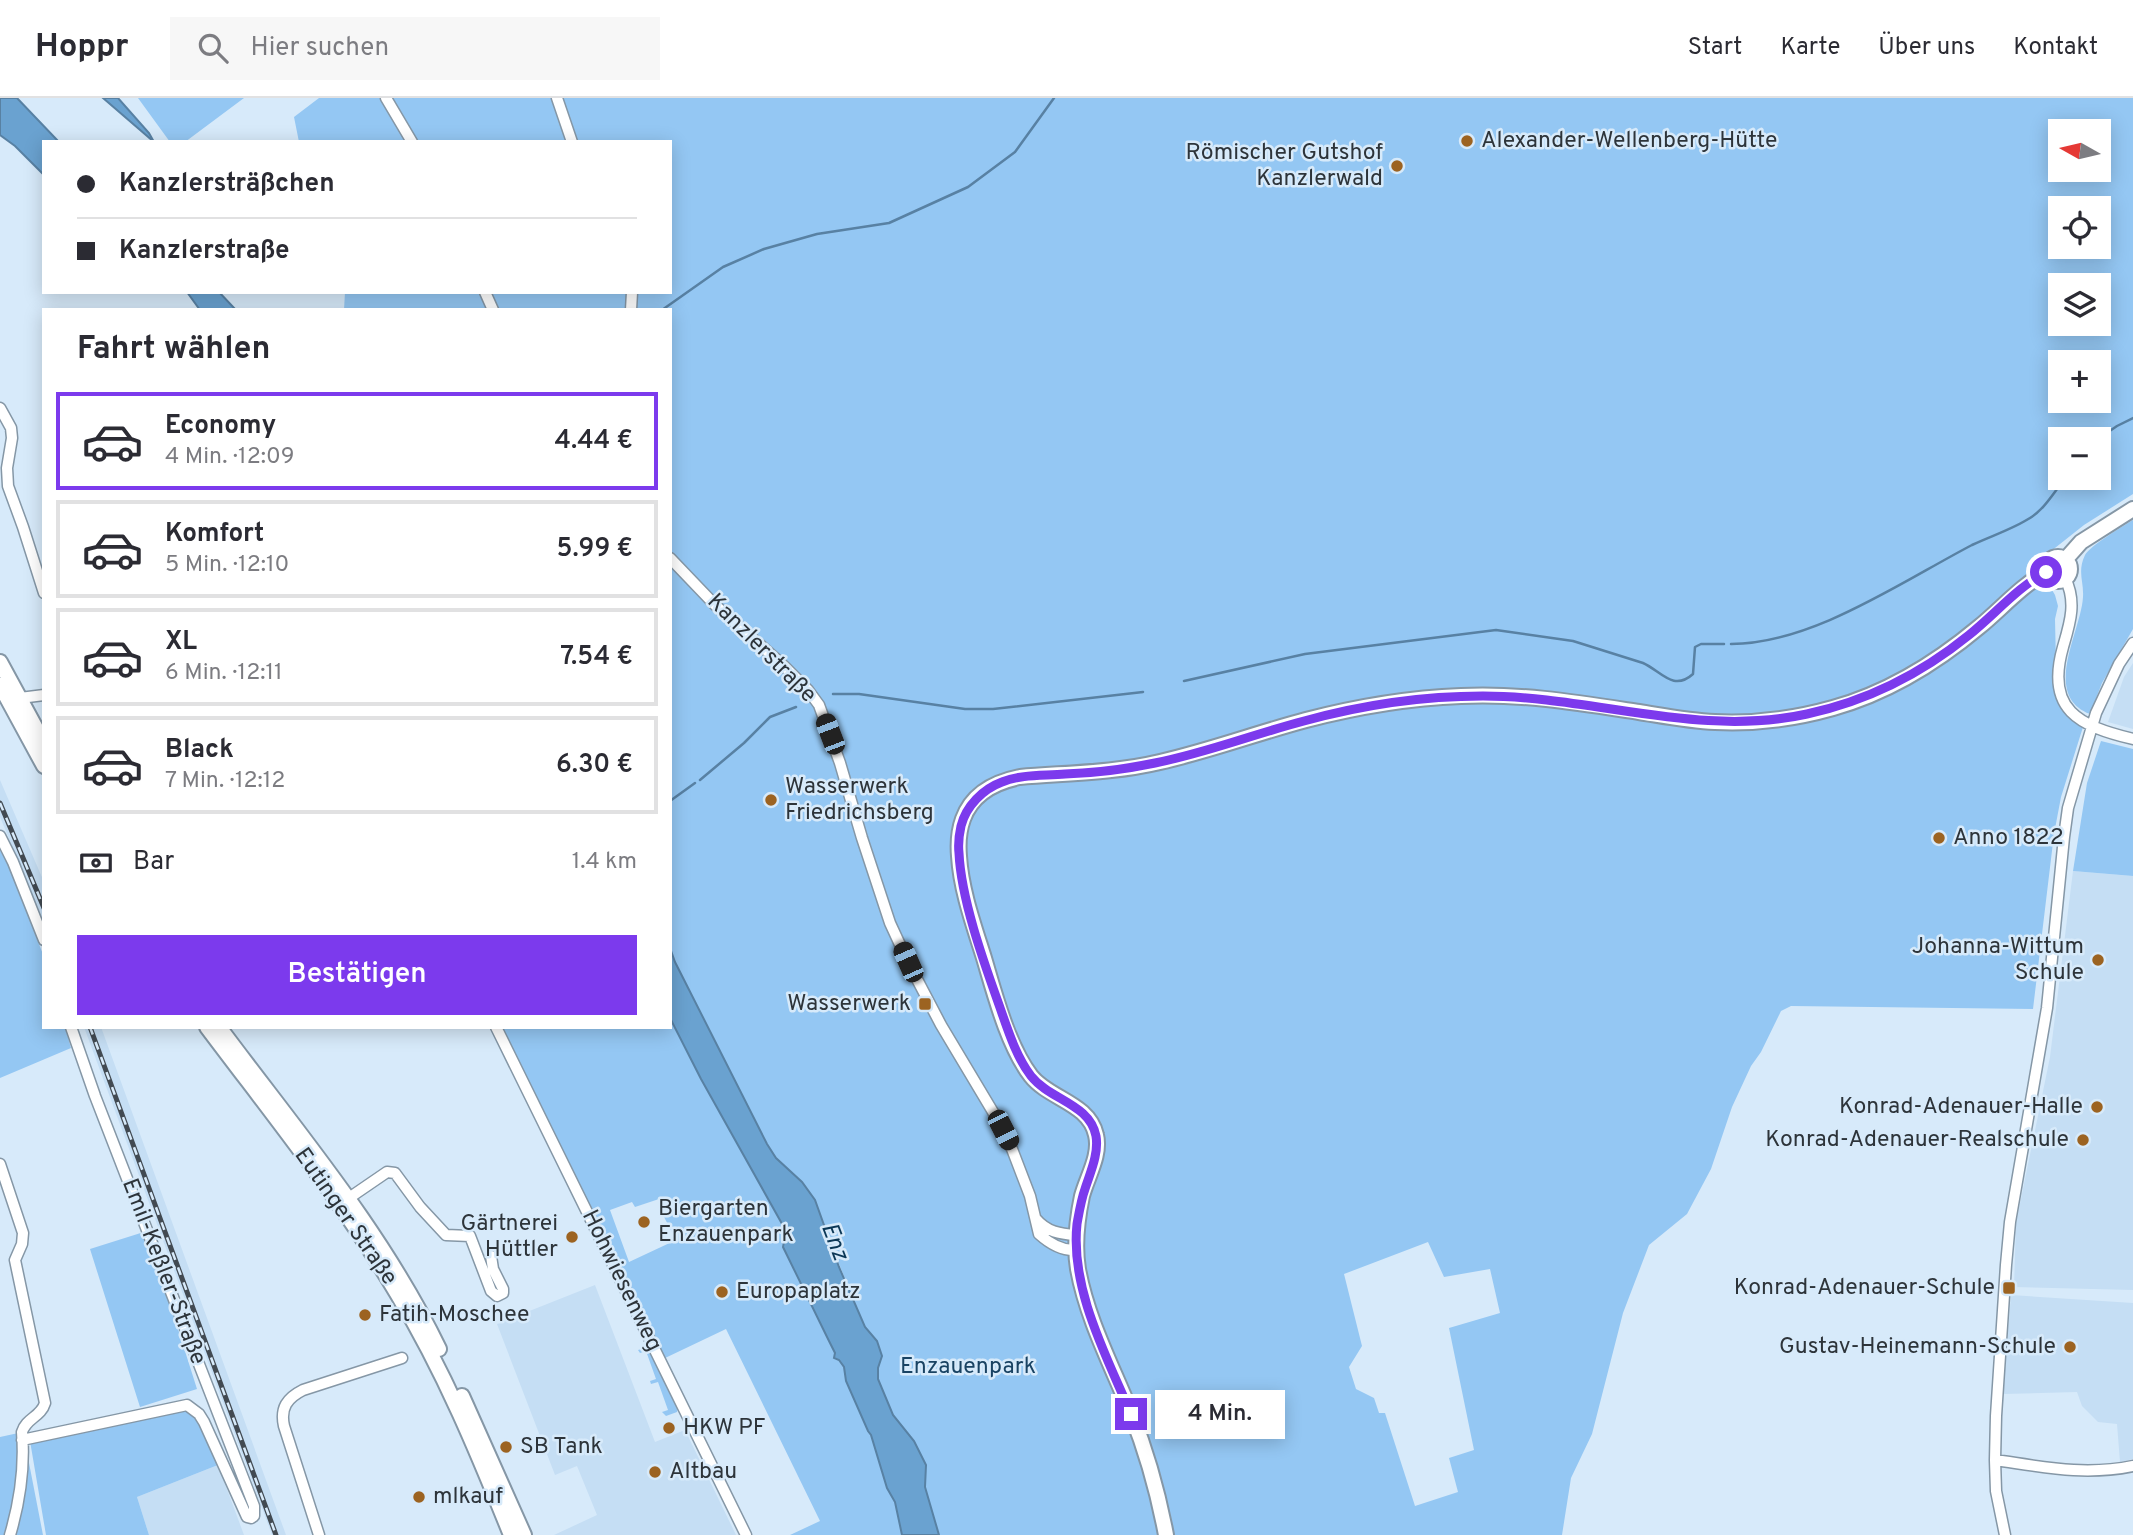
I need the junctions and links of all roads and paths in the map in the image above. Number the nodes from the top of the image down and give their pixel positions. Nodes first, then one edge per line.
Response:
1 (386, 98) edge
2 (557, 98) edge
3 (411, 140) edge
4 (571, 140) edge
5 (0, 408) edge
6 (2133, 509) edge
7 (2065, 559) junction
8 (672, 560) edge
9 (2046, 572) junction
10 (2065, 578) junction
11 (42, 587) edge
12 (2133, 643) edge
13 (0, 662) edge
14 (0, 685) edge
15 (42, 695) edge
16 (20, 698) junction
17 (2092, 727) junction
18 (42, 739) edge
19 (2133, 739) edge
20 (42, 762) edge
21 (0, 836) edge
22 (42, 935) edge
23 (72, 1029) edge
24 (208, 1029) edge
25 (221, 1029) edge
26 (497, 1029) edge
27 (0, 1164) edge
28 (349, 1198) junction
29 (1033, 1212) junction
30 (1076, 1243) junction
31 (491, 1256) dead end
32 (402, 1358) dead end
33 (22, 1440) junction
34 (1996, 1460) junction
35 (2133, 1466) edge
36 (518, 1534) edge
37 (10, 1535) edge
38 (319, 1535) edge
39 (746, 1535) edge
40 (1166, 1535) edge
41 (2005, 1535) edge

1 - 3 street
2 - 4 street
5 - 11 street
6 - 7 main road
7 - 9 main road
7 - 10 main road
8 - 29 street, Kanzlerstraße
9 - 10 main road
9 - 30 main road
10 - 17 street
12 - 17 street
13 - 16 main road
14 - 20 main road
15 - 16 street
16 - 18 main road
17 - 19 street
17 - 34 street
21 - 22 street
23 - 33 street, Emil-Keßler-Straße
24 - 36 main road, Eutinger Straße
25 - 28 main road, Eutinger Straße
26 - 39 street, Hohwiesenweg
27 - 33 street
28 - 31 street
28 - 36 main road, Eutinger Straße
29 - 30 street
29 - 30 street, Kanzlerstraße
30 - 40 main road
32 - 38 street
33 - 37 street
34 - 35 street
34 - 41 street

